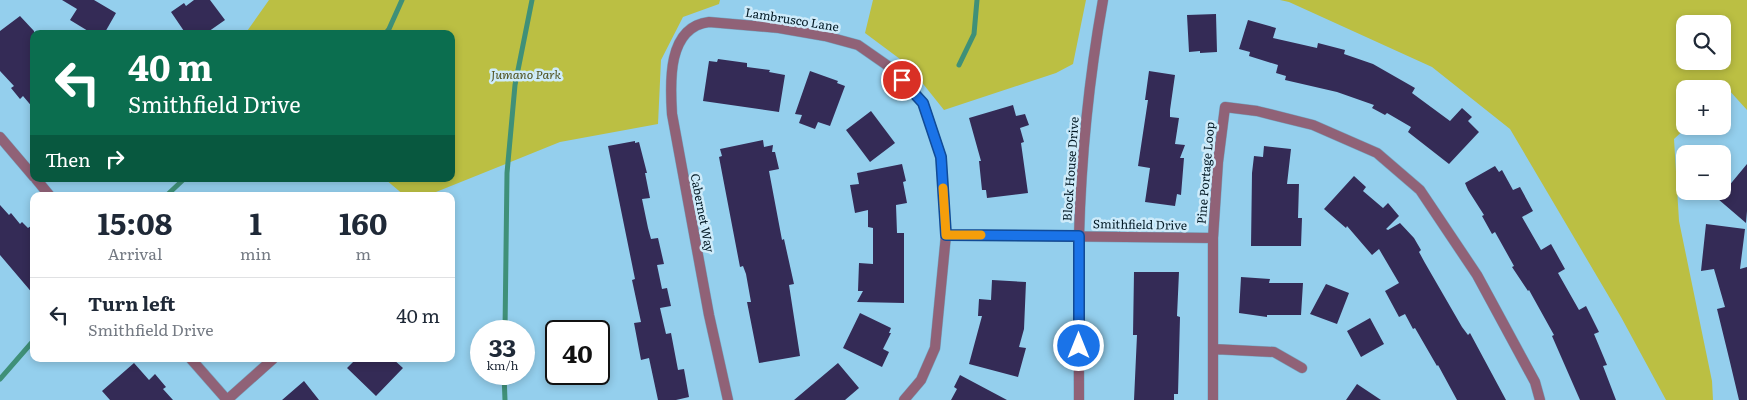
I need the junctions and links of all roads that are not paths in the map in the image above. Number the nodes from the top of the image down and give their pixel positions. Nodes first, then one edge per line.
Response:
1 (1103, 0) edge
2 (688, 33) joint
3 (0, 137) edge
4 (30, 172) edge
5 (38, 182) edge
6 (47, 192) edge
7 (946, 235) junction
8 (1079, 236) junction
9 (1213, 238) junction
10 (1213, 349) junction
11 (194, 362) edge
12 (270, 362) edge
13 (1302, 368) dead end
14 (227, 400) edge
15 (728, 400) edge
16 (904, 400) edge
17 (1079, 400) edge
18 (1213, 400) edge
19 (1540, 400) edge

1 - 8 street, Block House Drive
2 - 7 street, Lambrusco Lane
2 - 15 street, Cabernet Way
3 - 4 street
5 - 6 street
7 - 8 street, Smithfield Drive
7 - 16 street, Lambrusco Lane
8 - 9 street, Smithfield Drive
8 - 17 street, Block House Drive
9 - 10 street, Pine Portage Loop
9 - 19 street, Pine Portage Loop
10 - 13 street
10 - 18 street, Pine Portage Loop
11 - 14 street
12 - 14 street

